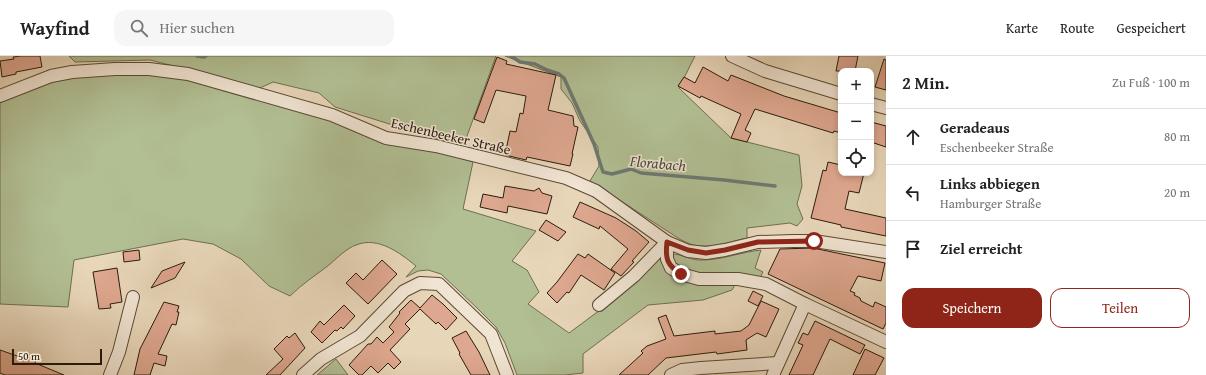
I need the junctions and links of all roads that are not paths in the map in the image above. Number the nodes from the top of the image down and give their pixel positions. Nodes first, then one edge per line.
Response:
1 (732, 56) edge
2 (838, 93) edge
3 (0, 96) edge
4 (874, 105) edge
5 (886, 108) edge
6 (667, 242) junction
7 (886, 252) edge
8 (133, 297) dead end
9 (805, 304) junction
10 (599, 305) dead end
11 (886, 342) edge
12 (778, 363) junction
13 (110, 375) edge
14 (303, 375) edge
15 (507, 375) edge
16 (671, 375) edge
17 (773, 375) edge

1 - 2 street
3 - 6 street, Eschenbeeker Straße
4 - 5 street
6 - 7 street, Eschenbeeker Straße
6 - 9 street
6 - 10 street
8 - 13 street
9 - 11 street
9 - 12 street
12 - 16 street
12 - 17 street
14 - 15 street

